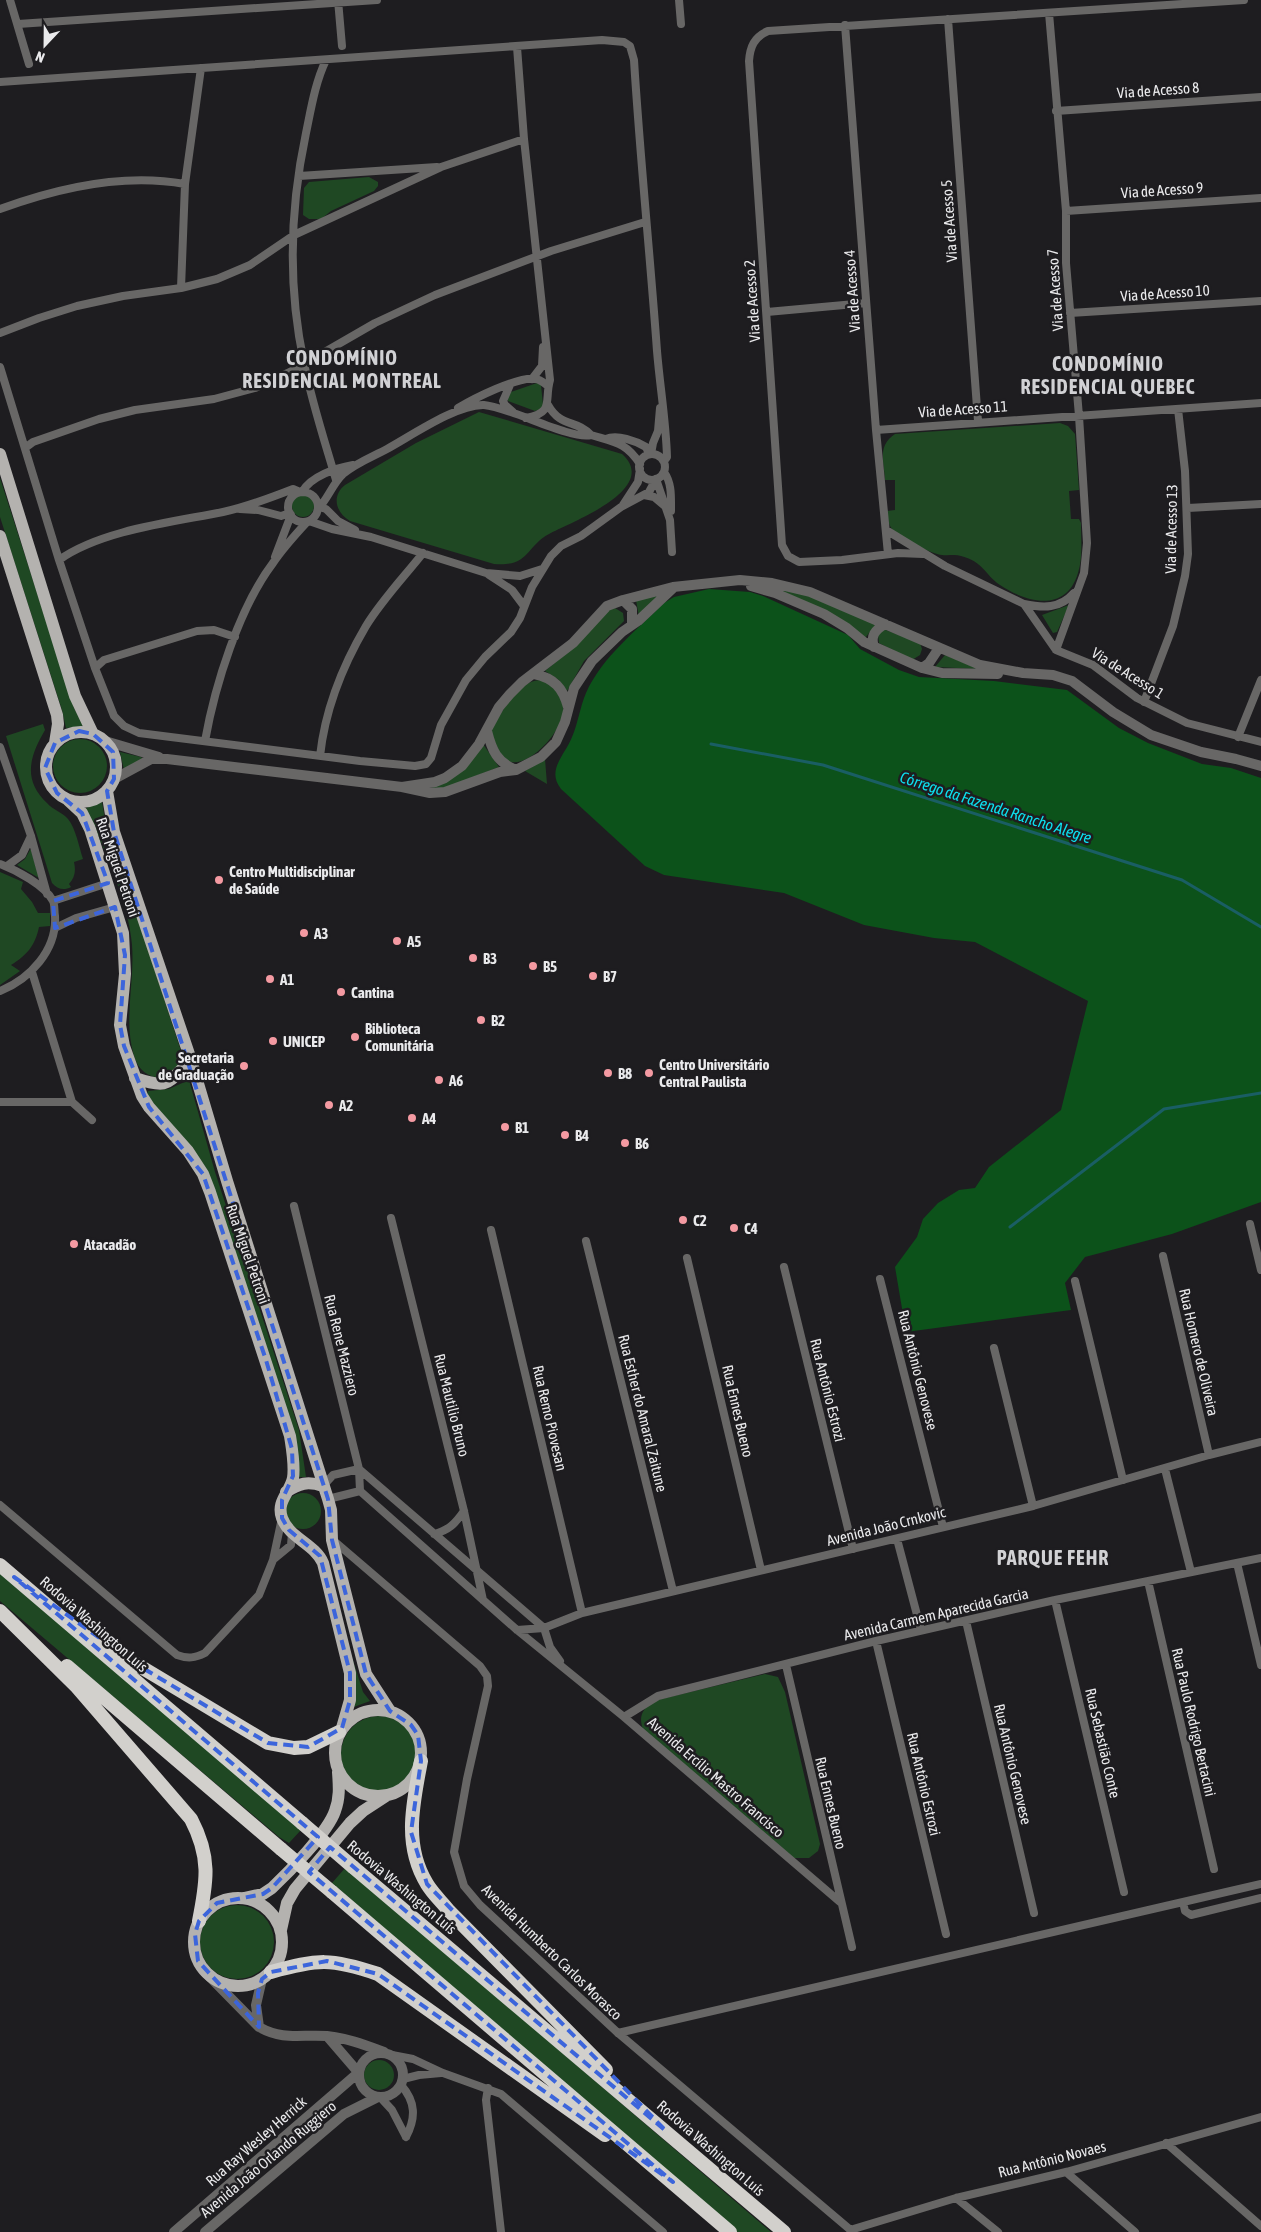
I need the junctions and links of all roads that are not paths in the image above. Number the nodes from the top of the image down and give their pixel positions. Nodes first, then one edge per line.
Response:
1 (10, 0) edge
2 (377, 0) edge
3 (679, 0) edge
4 (1244, 0) edge
5 (338, 1) edge
6 (1049, 13) junction
7 (948, 19) junction
8 (18, 24) junction
9 (681, 24) dead end
10 (845, 25) junction
11 (342, 46) dead end
12 (517, 47) junction
13 (326, 60) junction
14 (29, 64) dead end
15 (201, 68) junction
16 (0, 82) edge
17 (1261, 97) edge
18 (1056, 111) junction
19 (524, 138) junction
20 (441, 167) junction
21 (299, 176) junction
22 (186, 184) junction
23 (1261, 198) edge
24 (0, 209) edge
25 (1066, 210) junction
26 (645, 222) junction
27 (294, 235) junction
28 (538, 256) junction
29 (181, 288) junction
30 (1261, 300) edge
31 (866, 303) junction
32 (767, 312) junction
33 (1070, 313) junction
34 (0, 333) edge
35 (545, 336) junction
36 (304, 363) junction
37 (0, 367) edge
38 (532, 378) junction
39 (510, 384) junction
40 (548, 386) junction
41 (662, 399) junction
42 (1261, 403) edge
43 (548, 405) junction
44 (1178, 409) junction
45 (451, 414) junction
46 (514, 414) junction
47 (1079, 416) junction
48 (526, 418) junction
49 (978, 421) junction
50 (876, 430) junction
51 (591, 435) junction
52 (606, 439) junction
53 (25, 448) junction
54 (0, 454) edge
55 (650, 454) junction
56 (664, 460) junction
57 (355, 465) junction
58 (640, 466) junction
59 (333, 470) junction
60 (664, 472) junction
61 (656, 479) junction
62 (336, 480) junction
63 (301, 492) junction
64 (644, 495) junction
65 (1261, 504) edge
66 (318, 507) junction
67 (621, 507) junction
68 (1188, 508) junction
69 (233, 509) junction
70 (668, 509) junction
71 (290, 514) junction
72 (670, 520) junction
73 (308, 521) junction
74 (886, 530) junction
75 (0, 536) edge
76 (371, 537) junction
77 (672, 552) dead end
78 (423, 553) junction
79 (888, 554) junction
80 (923, 554) junction
81 (59, 560) junction
82 (272, 564) junction
83 (542, 569) junction
84 (486, 573) junction
85 (720, 582) junction
86 (674, 587) junction
87 (1077, 590) junction
88 (624, 600) junction
89 (1024, 604) junction
90 (524, 606) junction
91 (885, 624) junction
92 (632, 625) junction
93 (235, 637) junction
94 (874, 647) junction
95 (939, 648) junction
96 (1056, 650) junction
97 (95, 668) junction
98 (922, 668) junction
99 (1023, 673) junction
100 (534, 674) junction
101 (1261, 680) edge
102 (1144, 702) junction
103 (568, 709) junction
104 (487, 731) junction
105 (93, 734) junction
106 (1238, 737) junction
107 (105, 741) junction
108 (205, 741) junction
109 (1261, 742) edge
110 (54, 743) junction
111 (0, 747) edge
112 (320, 756) junction
113 (2, 759) edge
114 (167, 759) junction
115 (1261, 766) edge
116 (516, 770) junction
117 (114, 779) junction
118 (402, 788) junction
119 (107, 791) junction
120 (68, 800) junction
121 (31, 836) junction
122 (3, 865) edge
123 (108, 882) junction
124 (47, 894) junction
125 (53, 901) junction
126 (115, 907) junction
127 (55, 928) junction
128 (32, 972) junction
129 (0, 992) edge
130 (190, 1060) junction
131 (135, 1078) junction
132 (0, 1102) edge
133 (72, 1102) junction
134 (92, 1120) dead end
135 (294, 1206) dead end
136 (391, 1218) dead end
137 (1250, 1224) dead end
138 (491, 1230) dead end
139 (586, 1241) dead end
140 (1163, 1256) dead end
141 (687, 1258) dead end
142 (784, 1267) dead end
143 (1261, 1270) edge
144 (880, 1279) dead end
145 (1075, 1281) dead end
146 (994, 1348) dead end
147 (1261, 1442) edge
148 (1208, 1455) junction
149 (359, 1469) junction
150 (1165, 1469) junction
151 (1122, 1480) junction
152 (323, 1486) junction
153 (360, 1491) junction
154 (286, 1492) junction
155 (328, 1499) junction
156 (0, 1505) edge
157 (1033, 1506) junction
158 (464, 1511) junction
159 (282, 1518) junction
160 (944, 1527) junction
161 (292, 1533) junction
162 (434, 1534) junction
163 (897, 1538) junction
164 (332, 1540) junction
165 (309, 1547) junction
166 (853, 1549) junction
167 (1261, 1558) edge
168 (273, 1560) junction
169 (1237, 1564) junction
170 (0, 1565) edge
171 (761, 1570) junction
172 (1191, 1572) junction
173 (479, 1573) junction
174 (14, 1577) junction
175 (1148, 1581) junction
176 (673, 1591) junction
177 (483, 1600) junction
178 (1055, 1600) junction
179 (0, 1610) edge
180 (582, 1613) junction
181 (966, 1621) junction
182 (544, 1628) junction
183 (517, 1630) junction
184 (921, 1630) junction
185 (876, 1641) junction
186 (786, 1665) junction
187 (1261, 1665) edge
188 (571, 1676) junction
189 (390, 1711) junction
190 (624, 1717) junction
191 (340, 1730) junction
192 (421, 1760) junction
193 (337, 1770) junction
194 (386, 1796) junction
195 (1214, 1870) dead end
196 (1261, 1884) edge
197 (1124, 1892) dead end
198 (243, 1898) junction
199 (1261, 1898) edge
200 (840, 1902) junction
201 (1183, 1902) junction
202 (1034, 1913) dead end
203 (199, 1921) junction
204 (280, 1930) junction
205 (946, 1934) dead end
206 (852, 1947) dead end
207 (206, 1972) junction
208 (266, 1976) junction
209 (259, 2027) junction
210 (618, 2033) junction
211 (327, 2036) junction
212 (388, 2054) junction
213 (358, 2073) junction
214 (443, 2073) junction
215 (402, 2082) junction
216 (488, 2088) junction
217 (379, 2097) junction
218 (1261, 2116) edge
219 (666, 2131) junction
220 (1166, 2143) junction
221 (1066, 2172) junction
222 (672, 2182) junction
223 (956, 2198) junction
224 (1261, 2226) edge
225 (851, 2231) edge
226 (174, 2232) edge
227 (205, 2232) edge
228 (501, 2232) edge
229 (662, 2232) edge
230 (730, 2232) edge
231 (784, 2232) edge
232 (998, 2232) edge
233 (1135, 2232) edge

1 - 8 street
2 - 5 street
3 - 9 street
4 - 6 street
5 - 8 street
5 - 11 street
6 - 7 street
6 - 18 street, Via de Acesso 7
7 - 10 street
7 - 49 street, Via de Acesso 5
8 - 14 street
10 - 31 street, Via de Acesso 4
10 - 32 street, Via de Acesso 2
12 - 13 street
12 - 19 street
12 - 26 street
13 - 15 street
13 - 21 street
15 - 16 street
15 - 22 street
17 - 18 street, Via de Acesso 8
18 - 25 street, Via de Acesso 7
19 - 20 street
19 - 28 street
20 - 21 street
20 - 27 street
21 - 27 street
22 - 24 street
22 - 29 street
23 - 25 street, Via de Acesso 9
25 - 33 street, Via de Acesso 7
26 - 28 street
26 - 41 street
27 - 29 street
27 - 36 street
28 - 35 street
28 - 36 street
29 - 34 street
30 - 33 street, Via de Acesso 10
31 - 32 street
31 - 50 street, Via de Acesso 4
32 - 79 street, Via de Acesso 2
33 - 47 street, Via de Acesso 7
35 - 38 street
35 - 40 street
36 - 53 street
36 - 59 street
37 - 53 street
38 - 39 street
38 - 40 street
39 - 45 street
39 - 46 street
40 - 43 street
41 - 55 street
41 - 56 street
42 - 44 street, Via de Acesso 11
43 - 48 street
43 - 51 street
44 - 47 street, Via de Acesso 11
44 - 68 street, Via de Acesso 13
45 - 46 street
45 - 57 street
46 - 48 street
47 - 49 street, Via de Acesso 11
47 - 87 street, Via de Acesso 7
48 - 51 street
49 - 50 street, Via de Acesso 11
50 - 74 street, Via de Acesso 4
51 - 52 street
52 - 55 street
52 - 58 street
53 - 81 street
54 - 105 main road
55 - 56 street
55 - 58 street
56 - 60 street
57 - 59 street
57 - 62 street
58 - 61 street
58 - 67 street
59 - 62 street
59 - 63 street
60 - 61 street
60 - 72 street
61 - 64 street
61 - 70 street
62 - 66 street
63 - 66 street
63 - 69 street
63 - 71 street
64 - 67 street
64 - 70 street
65 - 68 street
66 - 73 street
66 - 76 street
67 - 83 street
68 - 102 street, Via de Acesso 13
69 - 71 street
69 - 81 street
70 - 72 street
71 - 73 street
71 - 82 street
72 - 77 street
73 - 76 street
73 - 82 street
74 - 79 street, Via de Acesso 4
74 - 80 street
75 - 110 main road
76 - 78 street
78 - 84 street
78 - 112 street
79 - 80 street
80 - 89 street
81 - 97 street
82 - 93 street
83 - 84 street
83 - 90 street
84 - 90 street
85 - 86 street
85 - 91 street
85 - 94 street
86 - 88 street
86 - 92 street
87 - 89 street
87 - 96 street, Via de Acesso 7
88 - 92 street
88 - 100 street
89 - 96 street
90 - 112 street
91 - 94 street
91 - 95 street
92 - 103 street
93 - 97 street
93 - 108 street
94 - 98 street
95 - 98 street
95 - 99 street
96 - 102 street, Via de Acesso 1
97 - 108 street
98 - 99 street
99 - 115 street
100 - 103 street
100 - 104 street
101 - 106 street
102 - 106 street, Via de Acesso 1
103 - 116 street
104 - 116 street
104 - 118 street
105 - 107 main road
105 - 110 main road
106 - 109 street, Via de Acesso 1
107 - 114 street
107 - 117 main road
108 - 112 street
110 - 120 main road
111 - 113 street
113 - 121 street
114 - 117 street
114 - 118 street
116 - 118 street
117 - 119 main road
119 - 120 main road
119 - 130 main road, Rua Miguel Petroni
120 - 123 main road, Rua Miguel Petroni
121 - 122 street
121 - 124 street
122 - 124 street
123 - 125 street
123 - 126 main road, Rua Miguel Petroni
124 - 125 street
125 - 127 street
126 - 127 street
126 - 131 main road, Rua Miguel Petroni
127 - 128 street
128 - 129 street
128 - 133 street
130 - 131 main road
130 - 152 main road, Rua Miguel Petroni
131 - 154 main road, Rua Miguel Petroni
132 - 133 street
133 - 134 street
135 - 149 street, Rua Rene Mazziero
136 - 158 street, Rua Mautilio Bruno
137 - 143 street
138 - 180 street, Rua Remo Piovesan
139 - 176 street, Rua Esther do Amaral Zaitune
140 - 148 street, Rua Homero de Oliveira
141 - 171 street, Rua Ennes Bueno
142 - 166 street, Rua Antônio Estrozi
144 - 160 street, Rua Antônio Genovese
145 - 151 street
146 - 157 street
147 - 148 street, Avenida João Crnkovic
148 - 150 street, Avenida João Crnkovic
149 - 152 street
149 - 153 street, Rua Rene Mazziero
149 - 162 street
150 - 151 street, Avenida João Crnkovic
150 - 172 street
151 - 157 street, Avenida João Crnkovic
152 - 154 main road
152 - 155 main road, Rua Miguel Petroni
153 - 155 street
153 - 177 street, Avenida Ercílio Mastro Francisco
154 - 159 main road, Rua Miguel Petroni
155 - 164 main road, Rua Miguel Petroni
156 - 168 street
157 - 160 street, Avenida João Crnkovic
158 - 162 street
158 - 173 street, Rua Mautilio Bruno
159 - 161 main road
159 - 168 street
160 - 163 street, Avenida João Crnkovic
161 - 165 main road
161 - 168 street
162 - 173 street
163 - 166 street, Avenida João Crnkovic
163 - 184 street
164 - 165 main road
164 - 189 main road, Rua Miguel Petroni
164 - 210 street, Avenida Humberto Carlos Morasco
165 - 191 main road
166 - 171 street, Avenida João Crnkovic
167 - 169 street, Avenida Carmem Aparecida Garcia
169 - 172 street, Avenida Carmem Aparecida Garcia
169 - 187 street
170 - 174 highway, Rodovia Washington Luís
171 - 176 street, Avenida João Crnkovic
172 - 175 street, Avenida Carmem Aparecida Garcia
173 - 177 street, Rua Mautilio Bruno
173 - 182 street
174 - 191 highway
174 - 219 highway, Rodovia Washington Luís, bridge
175 - 178 street, Avenida Carmem Aparecida Garcia
175 - 195 street, Rua Paulo Rodrigo Bertacini
176 - 180 street, Avenida João Crnkovic
177 - 183 street, Avenida Ercílio Mastro Francisco
178 - 181 street, Avenida Carmem Aparecida Garcia
178 - 197 street, Rua Sebastião Conte
179 - 203 highway
179 - 222 highway, bridge
180 - 182 street, Avenida João Crnkovic
181 - 184 street, Avenida Carmem Aparecida Garcia
181 - 202 street, Rua Antônio Genovese
182 - 183 street, Avenida João Crnkovic
182 - 188 street, Avenida Ercílio Mastro Francisco
183 - 188 street, Avenida Ercílio Mastro Francisco
184 - 185 street, Avenida Carmem Aparecida Garcia
185 - 186 street, Avenida Carmem Aparecida Garcia
185 - 205 street, Rua Antônio Estrozi
186 - 190 street, Avenida Carmem Aparecida Garcia
186 - 200 street, Rua Ennes Bueno
188 - 190 street, Avenida Ercílio Mastro Francisco
189 - 191 main road
189 - 192 main road
190 - 200 street, Avenida Ercílio Mastro Francisco
191 - 193 main road
192 - 194 main road
192 - 219 highway
193 - 194 main road
193 - 198 main road
194 - 204 main road
196 - 201 street
198 - 203 main road
198 - 204 main road
199 - 201 street
200 - 206 street, Rua Ennes Bueno
201 - 210 street
203 - 207 main road
204 - 208 main road
207 - 208 main road
207 - 209 street
208 - 209 street
208 - 222 highway
209 - 211 street
210 - 225 street, Avenida Humberto Carlos Morasco
211 - 212 street
211 - 213 street
212 - 213 street
212 - 214 street
212 - 215 street
213 - 217 street
213 - 226 street, Rua Ray Wesley Herrick
214 - 215 street
214 - 216 street
215 - 217 street
215 - 217 street
216 - 228 street
216 - 229 street
217 - 227 street, Avenida João Orlando Ruggiero
218 - 220 street, Rua Antônio Novaes
219 - 231 highway, Rodovia Washington Luís
220 - 221 street, Rua Antônio Novaes
220 - 224 street
221 - 223 street, Rua Antônio Novaes
221 - 233 street
222 - 230 highway
223 - 225 street, Rua Antônio Novaes
223 - 232 street

